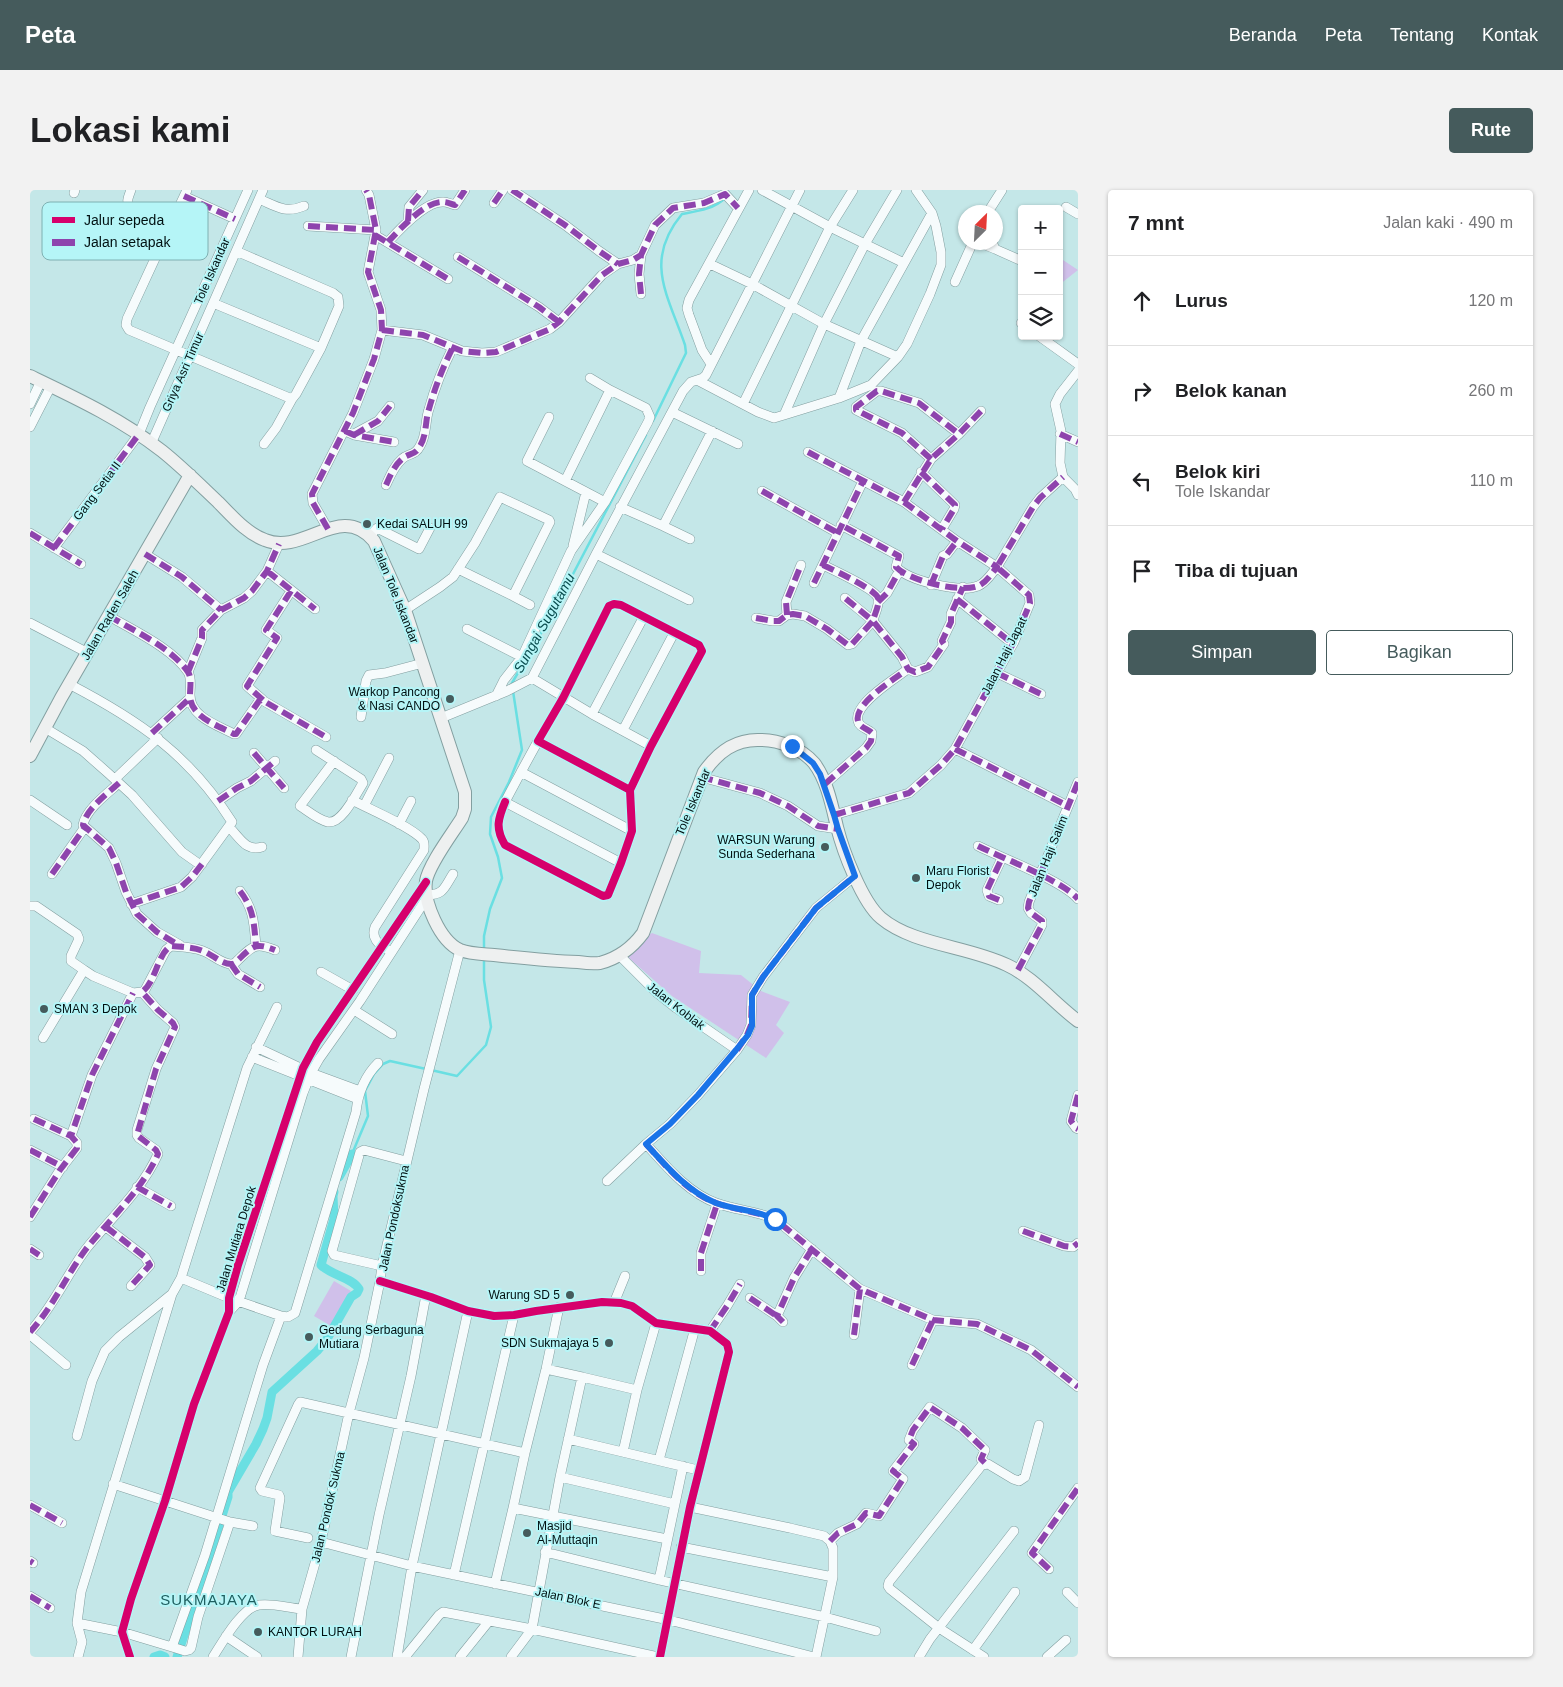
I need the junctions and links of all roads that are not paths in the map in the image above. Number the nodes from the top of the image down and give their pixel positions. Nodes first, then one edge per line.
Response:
1 (131, 190) edge
2 (248, 190) edge
3 (263, 190) edge
4 (366, 190) edge
5 (423, 190) edge
6 (465, 190) edge
7 (503, 190) edge
8 (512, 190) edge
9 (749, 190) edge
10 (762, 190) edge
11 (800, 190) edge
12 (853, 190) edge
13 (897, 190) edge
14 (916, 190) edge
15 (1002, 190) edge
16 (186, 193) edge
17 (259, 199) junction
18 (127, 202) edge
19 (203, 202) edge
20 (494, 203) dead end
21 (208, 205) edge
22 (992, 205) edge
23 (304, 206) dead end
24 (791, 206) junction
25 (737, 207) junction
26 (1066, 207) dead end
27 (932, 213) junction
28 (1078, 214) edge
29 (235, 219) junction
30 (408, 221) junction
31 (308, 226) dead end
32 (830, 227) junction
33 (376, 233) junction
34 (388, 242) junction
35 (866, 244) junction
36 (969, 250) edge
37 (1001, 250) edge
38 (236, 251) junction
39 (641, 255) junction
40 (458, 257) dead end
41 (1018, 259) edge
42 (154, 260) edge
43 (904, 263) junction
44 (618, 264) junction
45 (710, 264) junction
46 (448, 279) dead end
47 (955, 282) dead end
48 (752, 284) junction
49 (641, 294) dead end
50 (213, 303) junction
51 (792, 305) junction
52 (558, 322) junction
53 (824, 324) junction
54 (382, 330) junction
55 (1045, 340) edge
56 (862, 341) junction
57 (453, 347) junction
58 (321, 348) junction
59 (176, 351) junction
60 (189, 356) junction
61 (898, 357) junction
62 (711, 364) junction
63 (1078, 364) edge
64 (1078, 371) edge
65 (590, 378) dead end
66 (697, 380) junction
67 (40, 381) edge
68 (610, 390) junction
69 (839, 398) junction
70 (292, 399) junction
71 (30, 404) edge
72 (743, 404) junction
73 (390, 406) dead end
74 (981, 411) dead end
75 (672, 412) junction
76 (784, 415) junction
77 (549, 417) dead end
78 (30, 427) edge
79 (345, 431) junction
80 (712, 431) junction
81 (139, 434) junction
82 (354, 434) junction
83 (959, 434) junction
84 (1060, 434) junction
85 (394, 442) dead end
86 (1078, 442) edge
87 (151, 444) junction
88 (264, 444) dead end
89 (738, 444) dead end
90 (808, 452) dead end
91 (931, 459) junction
92 (921, 472) junction
93 (190, 475) junction
94 (1063, 477) junction
95 (565, 481) junction
96 (863, 481) junction
97 (386, 485) dead end
98 (1077, 490) edge
99 (586, 492) junction
100 (762, 492) dead end
101 (605, 502) junction
102 (904, 502) junction
103 (620, 507) junction
104 (662, 526) junction
105 (430, 528) dead end
106 (328, 529) junction
107 (839, 529) junction
108 (942, 530) junction
109 (30, 533) edge
110 (370, 536) junction
111 (690, 539) dead end
112 (957, 541) junction
113 (279, 544) junction
114 (54, 548) junction
115 (571, 551) junction
116 (145, 554) junction
117 (596, 554) junction
118 (81, 564) dead end
119 (801, 565) dead end
120 (824, 565) junction
121 (997, 567) junction
122 (458, 569) junction
123 (267, 571) junction
124 (901, 572) junction
125 (814, 583) dead end
126 (931, 584) junction
127 (963, 587) junction
128 (291, 592) junction
129 (513, 596) junction
130 (845, 598) dead end
131 (957, 599) junction
132 (689, 600) dead end
133 (878, 602) junction
134 (530, 605) dead end
135 (315, 609) dead end
136 (221, 610) junction
137 (405, 610) junction
138 (787, 615) junction
139 (109, 616) junction
140 (643, 618) junction
141 (756, 618) dead end
142 (873, 622) junction
143 (30, 623) edge
144 (467, 629) dead end
145 (674, 633) junction
146 (1014, 642) junction
147 (88, 653) junction
148 (522, 657) junction
149 (422, 663) junction
150 (908, 670) junction
151 (188, 672) junction
152 (997, 673) junction
153 (530, 680) junction
154 (69, 684) junction
155 (1041, 694) dead end
156 (496, 696) junction
157 (190, 698) junction
158 (564, 698) junction
159 (263, 700) junction
160 (592, 714) junction
161 (361, 717) dead end
162 (441, 718) junction
163 (45, 728) junction
164 (622, 730) junction
165 (155, 736) junction
166 (326, 737) dead end
167 (538, 741) junction
168 (651, 746) junction
169 (955, 749) junction
170 (316, 750) dead end
171 (254, 752) dead end
172 (30, 756) edge
173 (389, 758) dead end
174 (334, 761) junction
175 (272, 764) junction
176 (521, 772) junction
177 (701, 777) junction
178 (117, 781) junction
179 (1078, 782) edge
180 (825, 784) junction
181 (284, 788) dead end
182 (630, 790) junction
183 (30, 800) edge
184 (292, 800) dead end
185 (352, 800) junction
186 (218, 801) junction
187 (411, 801) dead end
188 (505, 802) junction
189 (300, 806) junction
190 (364, 806) junction
191 (1068, 806) junction
192 (834, 815) junction
193 (399, 824) junction
194 (67, 825) dead end
195 (230, 825) junction
196 (85, 827) junction
197 (838, 829) junction
198 (632, 831) junction
199 (978, 846) dead end
200 (262, 847) dead end
201 (1002, 858) junction
202 (202, 864) junction
203 (622, 864) junction
204 (52, 874) dead end
205 (453, 874) dead end
206 (1040, 875) junction
207 (855, 876) junction
208 (240, 891) dead end
209 (397, 891) junction
210 (426, 892) junction
211 (1078, 899) edge
212 (413, 900) junction
213 (999, 900) dead end
214 (131, 904) junction
215 (30, 906) edge
216 (256, 946) junction
217 (182, 947) junction
218 (383, 947) junction
219 (275, 950) dead end
220 (460, 950) junction
221 (392, 952) junction
222 (620, 956) junction
223 (231, 964) junction
224 (84, 970) junction
225 (1018, 970) junction
226 (321, 972) dead end
227 (260, 987) dead end
228 (353, 990) junction
229 (138, 992) junction
230 (278, 1007) dead end
231 (354, 1010) junction
232 (1078, 1021) edge
233 (392, 1034) dead end
234 (43, 1038) dead end
235 (256, 1047) junction
236 (736, 1050) junction
237 (252, 1057) junction
238 (378, 1063) dead end
239 (305, 1074) junction
240 (359, 1095) junction
241 (1078, 1095) edge
242 (34, 1119) dead end
243 (1078, 1129) edge
244 (70, 1136) junction
245 (646, 1144) junction
246 (30, 1150) edge
247 (406, 1161) junction
248 (63, 1166) junction
249 (608, 1181) dead end
250 (137, 1187) junction
251 (717, 1204) junction
252 (171, 1206) dead end
253 (30, 1217) edge
254 (106, 1227) junction
255 (1022, 1231) dead end
256 (1078, 1243) edge
257 (30, 1249) edge
258 (812, 1249) junction
259 (39, 1255) dead end
260 (382, 1266) junction
261 (701, 1271) dead end
262 (625, 1276) dead end
263 (181, 1278) junction
264 (380, 1281) junction
265 (740, 1284) dead end
266 (131, 1286) dead end
267 (860, 1289) junction
268 (172, 1294) junction
269 (426, 1295) junction
270 (229, 1298) junction
271 (750, 1298) dead end
272 (239, 1302) junction
273 (614, 1303) junction
274 (559, 1307) junction
275 (228, 1312) junction
276 (468, 1312) junction
277 (514, 1315) junction
278 (281, 1316) junction
279 (933, 1320) junction
280 (656, 1323) junction
281 (695, 1328) junction
282 (710, 1331) junction
283 (30, 1334) edge
284 (854, 1335) dead end
285 (364, 1358) joint
286 (912, 1364) dead end
287 (66, 1365) dead end
288 (546, 1369) junction
289 (582, 1377) junction
290 (1078, 1387) edge
291 (637, 1390) junction
292 (349, 1413) junction
293 (1039, 1425) dead end
294 (400, 1426) junction
295 (441, 1435) junction
296 (77, 1436) dead end
297 (568, 1439) junction
298 (485, 1445) junction
299 (623, 1452) junction
300 (525, 1453) junction
301 (659, 1460) junction
302 (985, 1463) junction
303 (683, 1466) junction
304 (698, 1470) junction
305 (560, 1477) junction
306 (113, 1484) junction
307 (1078, 1488) edge
308 (165, 1501) junction
309 (675, 1504) junction
310 (30, 1505) edge
311 (690, 1507) junction
312 (513, 1508) junction
313 (553, 1516) junction
314 (222, 1520) junction
315 (62, 1523) dead end
316 (253, 1526) dead end
317 (1014, 1531) dead end
318 (308, 1538) dead end
319 (667, 1539) junction
320 (830, 1541) junction
321 (321, 1542) junction
322 (681, 1547) junction
323 (545, 1552) junction
324 (370, 1556) junction
325 (412, 1566) junction
326 (1049, 1569) dead end
327 (454, 1575) junction
328 (833, 1577) junction
329 (658, 1580) junction
330 (674, 1582) junction
331 (495, 1584) junction
332 (538, 1592) junction
333 (1015, 1592) dead end
334 (1067, 1592) dead end
335 (30, 1596) edge
336 (1078, 1603) edge
337 (50, 1608) dead end
338 (302, 1609) junction
339 (825, 1617) junction
340 (668, 1620) junction
341 (489, 1621) junction
342 (77, 1623) junction
343 (532, 1628) junction
344 (939, 1628) junction
345 (876, 1631) dead end
346 (122, 1632) junction
347 (226, 1636) junction
348 (1066, 1640) dead end
349 (178, 1649) junction
350 (973, 1650) junction
351 (626, 1653) edge
352 (78, 1657) edge
353 (130, 1657) edge
354 (213, 1657) edge
355 (257, 1657) edge
356 (298, 1657) edge
357 (351, 1657) edge
358 (397, 1657) edge
359 (404, 1657) edge
360 (460, 1657) edge
361 (511, 1657) edge
362 (659, 1657) edge
363 (815, 1657) edge
364 (919, 1657) edge
365 (984, 1657) edge
366 (1047, 1657) edge

1 - 18 street
2 - 29 street, Tole Iskandar
3 - 17 street, Griya Asri Timur
4 - 33 street
5 - 30 street
6 - 30 street
7 - 20 street
8 - 44 street
9 - 25 street
10 - 24 street
11 - 24 street
12 - 32 street
13 - 35 street
14 - 27 street
15 - 22 street
16 - 19 street
17 - 23 street
17 - 38 street, Griya Asri Timur
21 - 29 street
24 - 32 street
24 - 48 street
25 - 39 street
25 - 45 street
26 - 28 street
27 - 43 street
27 - 61 street
29 - 59 street, Tole Iskandar
30 - 34 street
31 - 33 street
32 - 35 street
32 - 51 street
33 - 34 street
33 - 54 street
34 - 46 street
35 - 43 street
35 - 53 street
36 - 47 street
37 - 41 street
38 - 50 street, Griya Asri Timur
38 - 58 street
39 - 44 street
39 - 49 street
40 - 52 street
42 - 59 street
43 - 56 street
44 - 52 street
45 - 48 street
45 - 62 street
48 - 51 street
48 - 62 street
50 - 58 street
50 - 60 street, Griya Asri Timur
51 - 53 street
51 - 72 street
52 - 57 street
53 - 56 street
53 - 76 street
54 - 57 street
54 - 79 street
55 - 63 street
56 - 61 street
56 - 69 street
57 - 97 street
58 - 70 street
59 - 60 street
59 - 81 street, Tole Iskandar
60 - 70 street
60 - 87 street, Griya Asri Timur
61 - 69 street
62 - 66 street
64 - 84 street
65 - 68 street
66 - 72 street
66 - 75 street
67 - 71 street
67 - 78 street
67 - 81 main road
68 - 95 street
68 - 101 street
69 - 76 street
70 - 88 street
72 - 76 street
73 - 82 street
74 - 83 street
75 - 80 street
75 - 103 street
77 - 95 street
79 - 82 street
79 - 106 street
80 - 89 street
80 - 104 street
81 - 87 main road
81 - 114 street, Gang Setia II
82 - 85 street
83 - 91 street
83 - 91 street
84 - 86 street
84 - 94 street
87 - 93 main road
90 - 96 street
91 - 92 street
92 - 102 street
92 - 108 street
93 - 113 main road
93 - 116 main road, Jalan Raden Saleh
94 - 98 street
94 - 121 street
95 - 99 street
96 - 102 street
96 - 107 street
99 - 101 street
99 - 115 street
100 - 107 street
101 - 115 street
102 - 108 street
103 - 104 street
103 - 117 street
104 - 111 street
105 - 110 street
106 - 110 main road, Jalan Tole Iskandar
106 - 113 main road, Jalan Tole Iskandar
107 - 120 street
107 - 124 street
108 - 112 street
109 - 114 street
110 - 137 main road, Jalan Tole Iskandar
112 - 121 street
112 - 126 street
113 - 123 street
114 - 118 street
115 - 148 street
116 - 136 street
116 - 139 main road, Jalan Raden Saleh
117 - 132 street
117 - 153 street
119 - 138 street
120 - 125 street
120 - 133 street
121 - 127 street
121 - 146 street, Jalan Haji Japat
122 - 129 street
122 - 129 street
122 - 137 street
123 - 128 street
123 - 136 street
124 - 126 street
124 - 133 street
126 - 127 street
127 - 131 street
128 - 135 street
128 - 159 street
129 - 134 street
130 - 142 street
131 - 146 street
131 - 150 street
133 - 142 street
136 - 151 street
137 - 149 main road, Jalan Tole Iskandar
138 - 141 street
138 - 142 street
139 - 147 main road, Jalan Raden Saleh
139 - 151 street
140 - 145 street
140 - 158 street
140 - 160 street
142 - 150 street
143 - 147 street
144 - 148 street
145 - 164 street
145 - 168 street
146 - 152 street, Jalan Haji Japat
147 - 154 main road, Jalan Raden Saleh
148 - 156 street
149 - 161 street
149 - 162 main road, Jalan Tole Iskandar
150 - 180 street
151 - 157 street
152 - 155 street
152 - 169 street, Jalan Haji Japat
153 - 156 street
153 - 158 street
154 - 163 main road, Jalan Raden Saleh
154 - 165 street
156 - 162 street
157 - 159 street
157 - 165 street
158 - 160 street
158 - 167 street
159 - 166 street
160 - 164 street
162 - 210 main road, Jalan Tole Iskandar
163 - 172 main road, Jalan Raden Saleh
163 - 178 street
164 - 168 street
165 - 178 street
165 - 186 street
167 - 176 street
167 - 182 street
168 - 182 street
169 - 191 street
169 - 192 street, Jalan Haji Japat
170 - 174 street
171 - 175 street
173 - 190 street
174 - 185 street
174 - 189 street
175 - 181 street
175 - 186 street
176 - 188 street
176 - 198 street
177 - 180 main road, Tole Iskandar
177 - 197 street
177 - 222 main road, Tole Iskandar
178 - 196 street
178 - 202 street
179 - 191 street, Jalan Haji Salim
180 - 192 main road, Tole Iskandar
182 - 198 street
183 - 194 street
184 - 189 street
185 - 189 street
185 - 190 street
186 - 195 street
187 - 193 street
188 - 203 street
188 - 203 street
190 - 193 street
191 - 206 street, Jalan Haji Salim
192 - 197 main road, Tole Iskandar
193 - 209 street
195 - 200 street
195 - 202 street
196 - 204 street
196 - 214 street
197 - 207 main road, Tole Iskandar
198 - 203 street
199 - 201 street
201 - 206 street
201 - 213 street
202 - 214 street
205 - 210 street
206 - 211 street
206 - 225 street, Jalan Haji Salim
207 - 225 main road, Tole Iskandar
207 - 236 street
208 - 216 street
209 - 212 street
209 - 218 street
210 - 212 street, Jalan Mutiara Depok
210 - 220 main road
210 - 221 street, Jalan Mutiara Depok
212 - 218 street, Jalan Mutiara Depok
214 - 217 street
215 - 224 street
216 - 219 street
216 - 223 street
217 - 223 street
217 - 229 street
218 - 221 street
218 - 228 street, Jalan Mutiara Depok
220 - 222 main road, Tole Iskandar
220 - 247 street, Jalan Pondoksukma
221 - 231 street, Jalan Mutiara Depok
222 - 236 street, Jalan Koblak
223 - 227 street
224 - 229 street
224 - 234 street
225 - 232 main road, Tole Iskandar
226 - 228 street
228 - 239 street, Jalan Mutiara Depok
229 - 244 street
229 - 250 street
230 - 235 street
231 - 233 street
231 - 239 street, Jalan Mutiara Depok
235 - 237 street
235 - 239 street
236 - 245 street
237 - 239 street
237 - 263 street
238 - 240 street
239 - 240 street
239 - 270 street, Jalan Mutiara Depok
239 - 272 street, Jalan Mutiara Depok
240 - 278 street
241 - 243 street
242 - 244 street
244 - 248 street
245 - 249 street
245 - 251 street
246 - 248 street
247 - 260 street, Jalan Pondoksukma
247 - 260 street
248 - 253 street
250 - 252 street
250 - 254 street
251 - 258 street
251 - 261 street
254 - 266 street
254 - 283 street
255 - 256 street
257 - 259 street
258 - 267 street
258 - 271 street
260 - 264 street, Jalan Pondoksukma
262 - 273 street
263 - 268 street
263 - 270 street
264 - 269 street
264 - 285 street, Jalan Pondoksukma
265 - 282 street
267 - 279 street
267 - 284 street
268 - 296 street
268 - 306 street
269 - 276 street
269 - 294 street
270 - 272 street
270 - 275 street, Jalan Mutiara Depok
272 - 275 street, Jalan Mutiara Depok
272 - 278 street
273 - 274 street
273 - 280 street
274 - 277 street
274 - 288 street
275 - 308 street, Jalan Mutiara Depok
276 - 277 street
276 - 295 street
277 - 298 street
278 - 314 street
279 - 286 street
279 - 290 street
280 - 281 street
280 - 291 street
281 - 282 street
281 - 301 street
282 - 304 street
283 - 287 street
285 - 292 street, Jalan Pondok Sukma
288 - 289 street
288 - 300 street
289 - 291 street
289 - 297 street
291 - 299 street
292 - 294 street
292 - 318 street
292 - 321 street, Jalan Pondok Sukma
293 - 302 street
294 - 295 street
294 - 324 street
295 - 298 street
295 - 325 street
297 - 299 street
297 - 305 street
298 - 300 street
298 - 327 street
299 - 301 street
300 - 312 street
301 - 303 street
302 - 320 street
302 - 344 street
303 - 304 street
303 - 309 street
304 - 311 street
305 - 309 street
305 - 313 street
306 - 308 street
306 - 342 street
307 - 326 street
308 - 314 street
308 - 346 street, Jalan Mutiara Depok
309 - 319 street
310 - 315 street
311 - 320 street
311 - 322 street
312 - 313 street
312 - 331 street
313 - 319 street
313 - 323 street
314 - 316 street
314 - 349 street
314 - 349 street
317 - 344 street
319 - 329 street
320 - 328 street
321 - 324 street, Jalan Blok E
321 - 338 street, Jalan Pondok Sukma
322 - 328 street
322 - 330 street
323 - 329 street
323 - 332 street
324 - 325 street, Jalan Blok E
324 - 357 street
325 - 327 street, Jalan Blok E
325 - 358 street
327 - 331 street, Jalan Blok E
328 - 339 street
329 - 330 street
330 - 339 street
330 - 340 street
331 - 332 street, Jalan Blok E
332 - 340 street, Jalan Blok E
332 - 343 street
333 - 350 street
334 - 336 street
335 - 337 street
338 - 347 street
338 - 356 street, Jalan Pondok Sukma
339 - 345 street
339 - 363 street
340 - 362 street
340 - 363 street, Jalan Blok E
341 - 343 street
341 - 359 street
341 - 360 street
342 - 346 street
342 - 352 street
343 - 351 street
343 - 361 street
344 - 350 street
344 - 364 street
346 - 349 street
346 - 353 street
347 - 354 street
347 - 355 street
348 - 366 street
350 - 365 street
351 - 362 street

